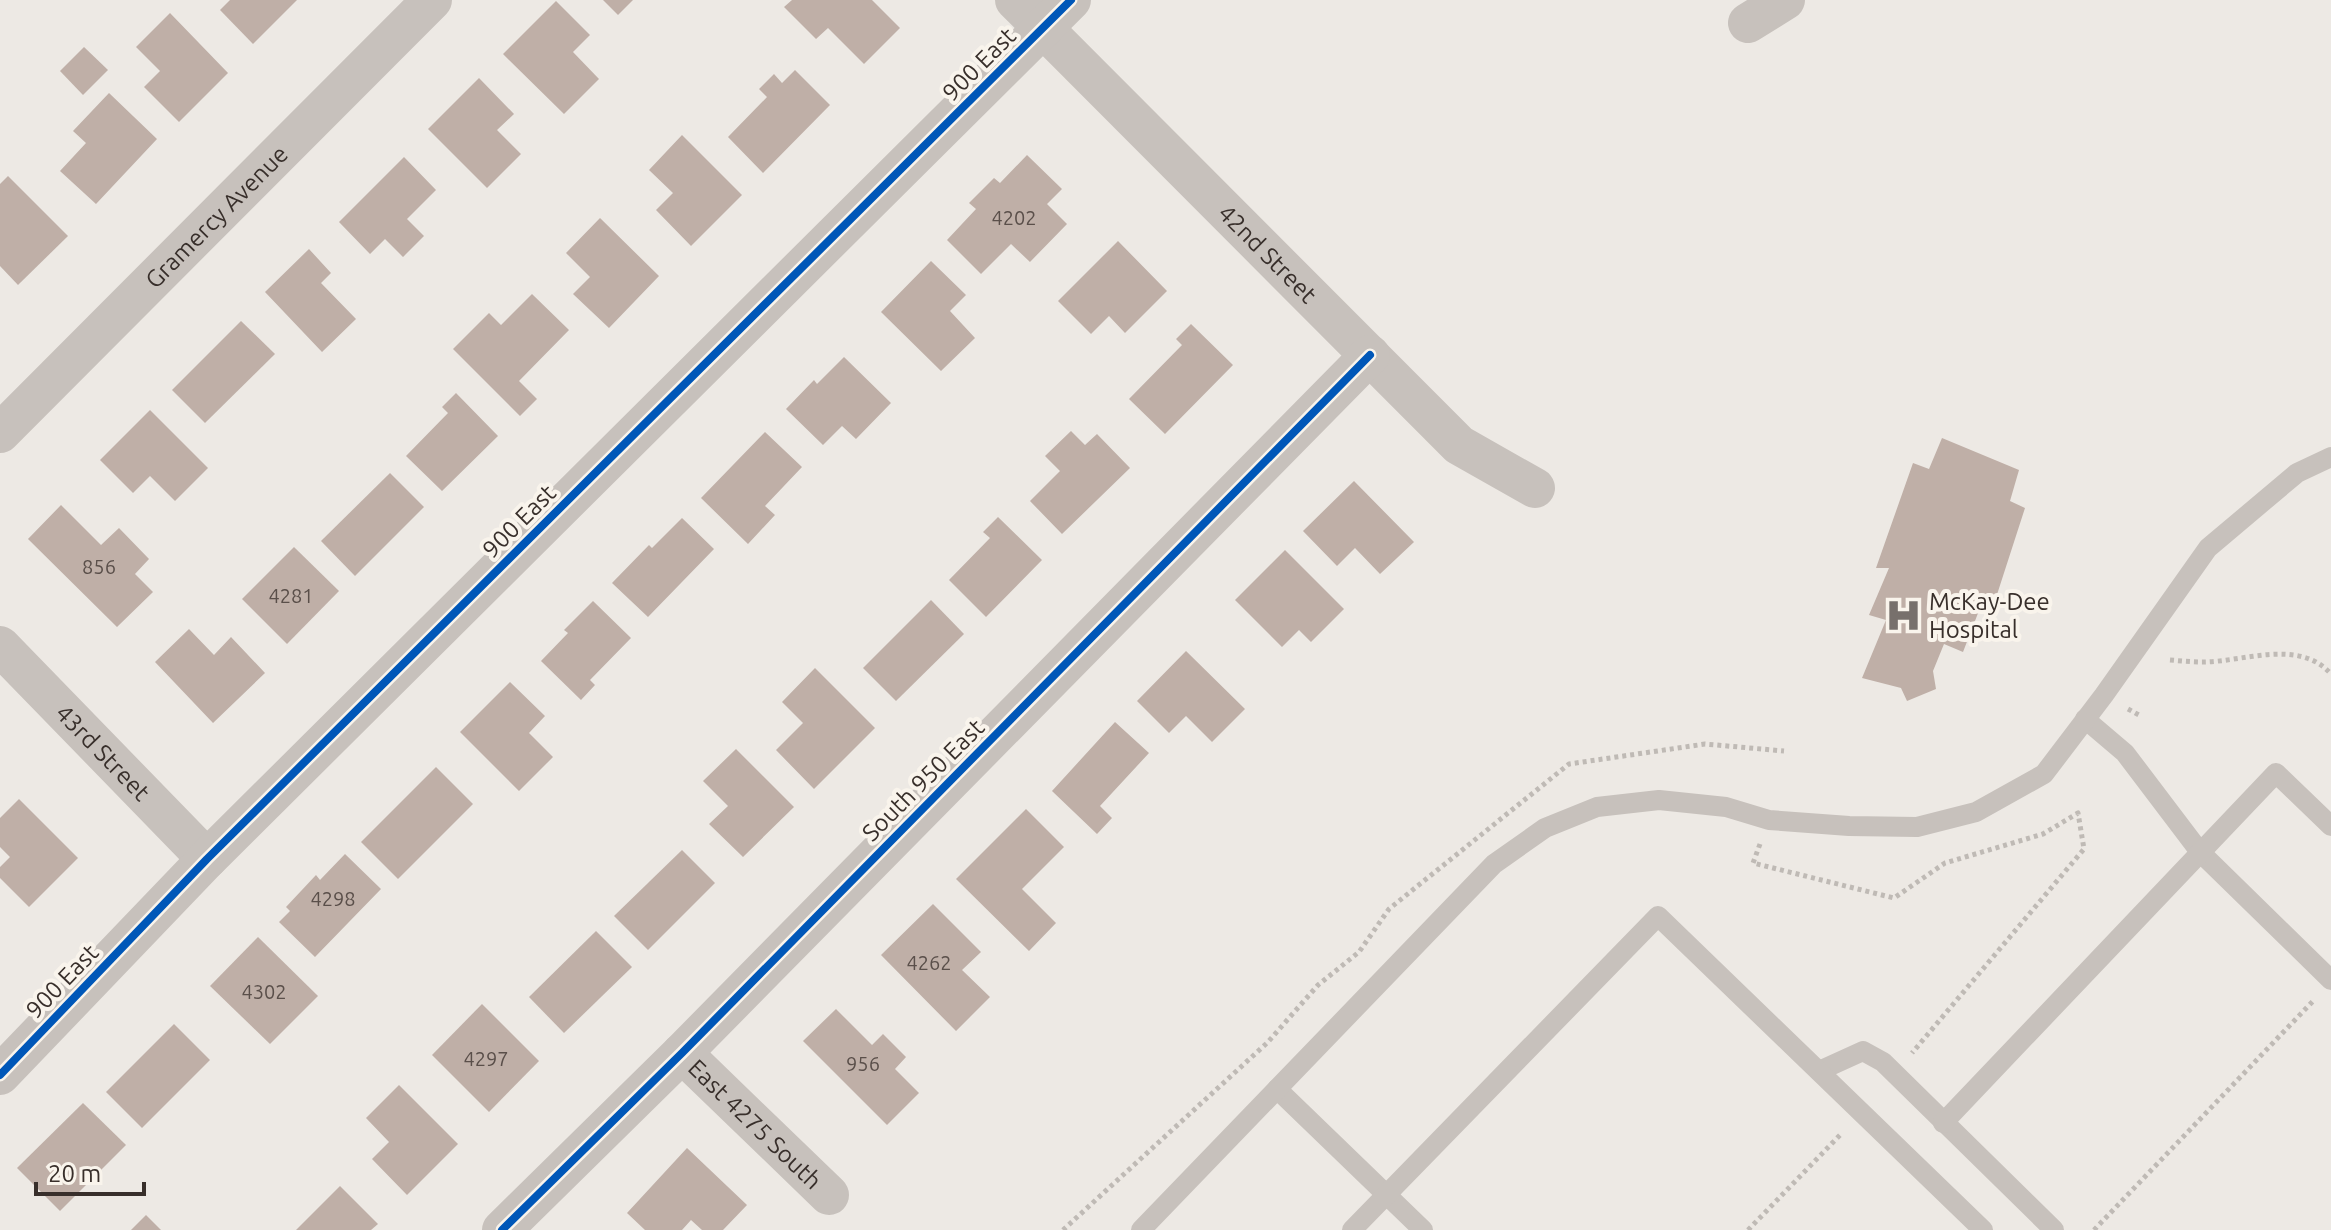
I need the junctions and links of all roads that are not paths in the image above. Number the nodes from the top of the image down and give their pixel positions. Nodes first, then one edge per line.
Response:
1 (432, 0) edge
2 (1015, 0) edge
3 (1071, 0) edge
4 (1785, 0) edge
5 (1748, 23) dead end
6 (1043, 29) junction
7 (1370, 355) junction
8 (0, 433) edge
9 (2331, 457) edge
10 (1535, 488) dead end
11 (0, 646) edge
12 (2085, 719) junction
13 (2331, 826) edge
14 (2200, 852) junction
15 (207, 859) junction
16 (2331, 980) edge
17 (682, 1053) junction
18 (1819, 1071) junction
19 (0, 1075) edge
20 (1277, 1089) junction
21 (1943, 1123) junction
22 (1387, 1194) junction
23 (829, 1195) dead end
24 (502, 1230) edge
25 (1141, 1230) edge
26 (1352, 1230) edge
27 (1423, 1230) edge
28 (1983, 1230) edge
29 (2054, 1230) edge

1 - 8 street, Gramercy Avenue
2 - 6 street, 42nd Street
3 - 6 street, 900 East
4 - 5 street
6 - 7 street, 42nd Street
6 - 15 street, 900 East
7 - 10 street, 42nd Street
7 - 17 street, South 950 East
9 - 12 lane
11 - 15 street, 43rd Street
12 - 14 lane
12 - 20 lane
13 - 14 lane
14 - 16 lane
14 - 21 lane
15 - 19 street, 900 East
17 - 23 street, East 4275 South
17 - 24 street, South 950 East
18 - 21 lane
18 - 22 lane
18 - 28 lane
20 - 22 lane
20 - 25 lane
21 - 29 lane
22 - 26 lane
22 - 27 lane

